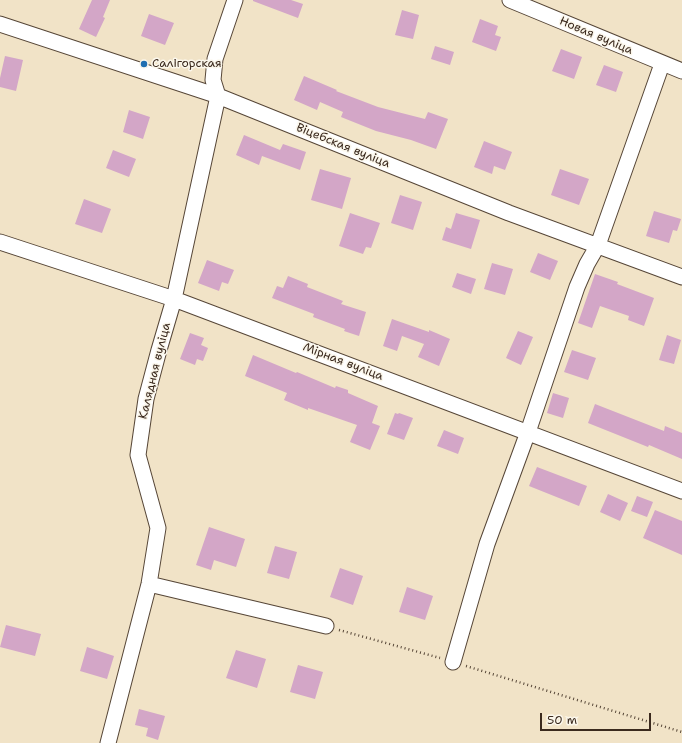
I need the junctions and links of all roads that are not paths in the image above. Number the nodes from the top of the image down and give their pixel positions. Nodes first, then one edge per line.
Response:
1 (235, 0) edge
2 (510, 0) edge
3 (0, 24) edge
4 (662, 64) junction
5 (682, 71) edge
6 (218, 96) junction
7 (0, 242) edge
8 (598, 245) junction
9 (682, 277) edge
10 (174, 299) junction
11 (528, 432) junction
12 (682, 491) edge
13 (149, 584) junction
14 (326, 626) road end
15 (453, 662) road end
16 (108, 743) edge

1 - 6 street, Калядная вуліца
2 - 4 street, Новая вуліца
3 - 6 street, Віцебская вуліца
4 - 5 street, Новая вуліца
4 - 8 street
6 - 8 street, Віцебская вуліца
6 - 10 street, Калядная вуліца
7 - 10 street, Мірная вуліца
8 - 9 street, Віцебская вуліца
8 - 11 street
10 - 11 street, Мірная вуліца
10 - 13 street, Калядная вуліца
11 - 12 street, Мірная вуліца
11 - 15 street
13 - 14 street
13 - 16 street, Калядная вуліца

